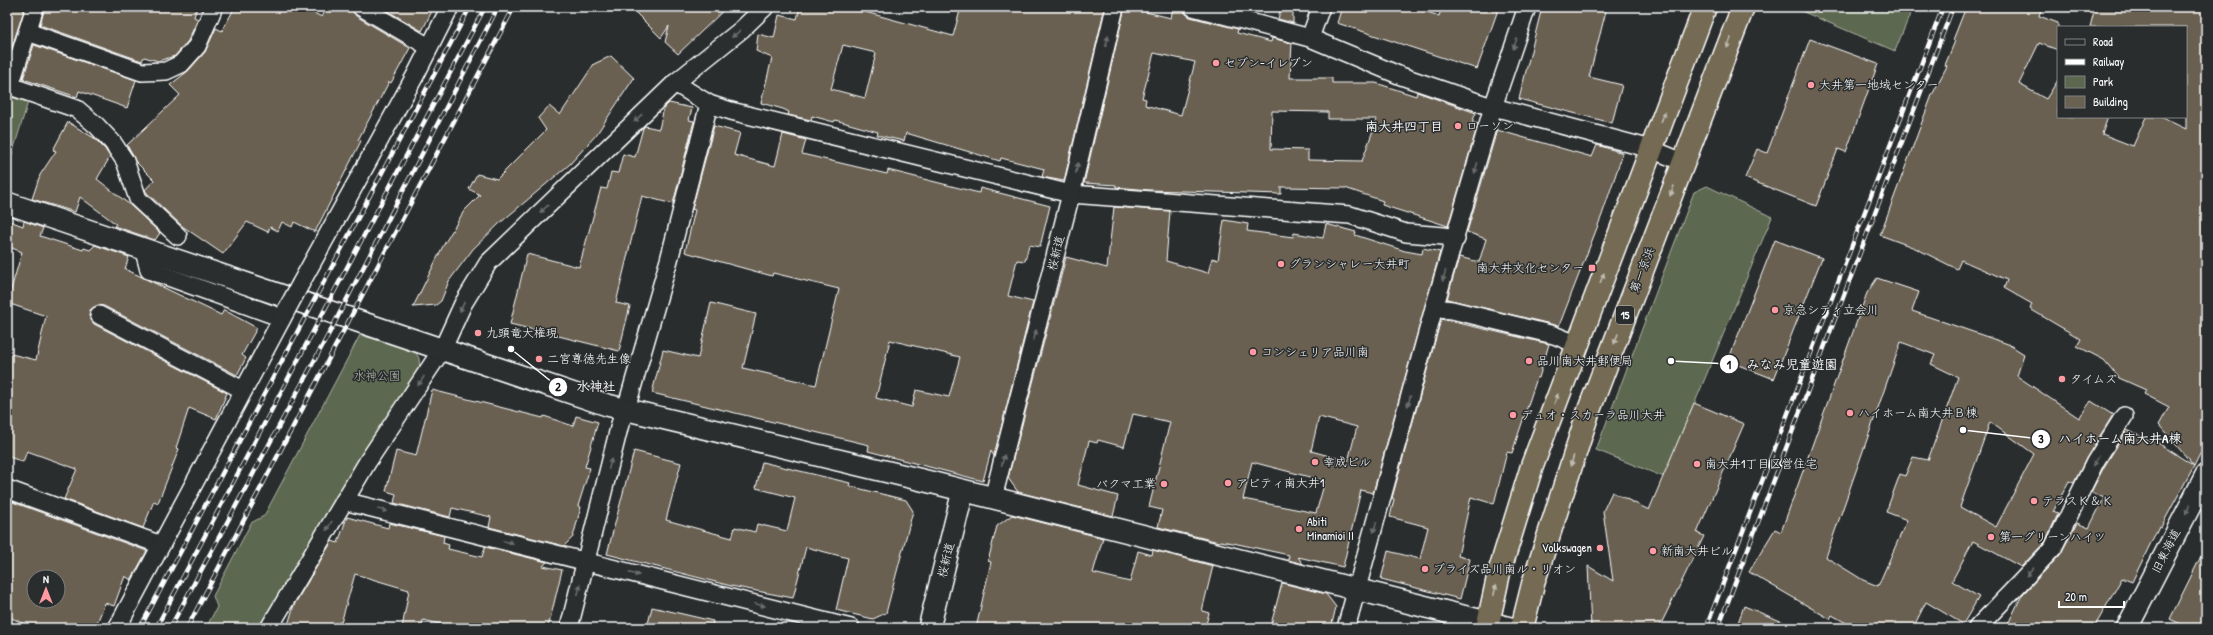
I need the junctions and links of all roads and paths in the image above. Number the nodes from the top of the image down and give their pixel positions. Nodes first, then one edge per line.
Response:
1 (35, 7) edge
2 (214, 7) edge
3 (361, 7) edge
4 (450, 7) edge
5 (765, 7) edge
6 (1115, 7) edge
7 (1192, 7) edge
8 (1321, 7) edge
9 (1527, 7) edge
10 (1705, 7) edge
11 (1743, 7) edge
12 (28, 32) junction
13 (1310, 38) junction
14 (429, 47) junction
15 (675, 83) junction
16 (9, 87) edge
17 (709, 104) junction
18 (1494, 107) junction
19 (1651, 148) junction
20 (1683, 162) junction
21 (1071, 194) junction
22 (7, 203) edge
23 (178, 236) dead end
24 (1456, 239) junction
25 (144, 250) junction
26 (1434, 308) junction
27 (284, 313) junction
28 (99, 316) dead end
29 (1576, 344) junction
30 (442, 348) junction
31 (243, 390) junction
32 (626, 409) junction
33 (2124, 416) dead end
34 (2206, 474) edge
35 (7, 489) edge
36 (963, 491) junction
37 (994, 498) junction
38 (344, 501) junction
39 (161, 545) junction
40 (586, 562) junction
41 (1357, 589) junction
42 (1488, 625) edge
43 (117, 628) edge
44 (269, 628) edge
45 (569, 628) edge
46 (851, 628) edge
47 (929, 628) edge
48 (1346, 628) edge
49 (1510, 628) edge
50 (1522, 628) edge
51 (1977, 628) edge
52 (2127, 628) edge

1 - 12 street
2 - 12 street
3 - 14 street
4 - 14 street
5 -> 15 street
21 -> 6 street, 桜新道
7 - 13 street
8 - 13 street
9 -> 18 street
19 -> 10 highway
11 -> 20 highway, 第一京浜 / 15
12 - 16 street
13 - 18 street
14 - 27 street, bridge
15 - 17 street
15 -> 30 street
16 - 23 street
17 - 21 street
17 - 32 street
18 - 19 street
18 -> 24 street
19 - 20 street
29 -> 19 highway
20 -> 50 highway, 第一京浜 / 15
21 - 24 street
37 -> 21 street, 桜新道
22 - 25 street
24 -> 26 street
25 - 27 street
25 - 30 street
26 - 29 street
26 -> 41 street
27 - 31 street
28 - 31 street
42 -> 29 highway
30 - 32 street
30 -> 38 street
31 - 39 street
32 - 36 street
40 -> 32 street
33 -> 51 street
34 -> 52 street, 旧東海道
35 - 39 street
36 - 37 street
36 - 47 street, 桜新道
37 - 41 street
38 -> 40 street
38 -> 44 street
39 - 43 street
45 -> 40 street
40 -> 46 street
41 - 42 street
41 - 48 street
42 - 49 street

